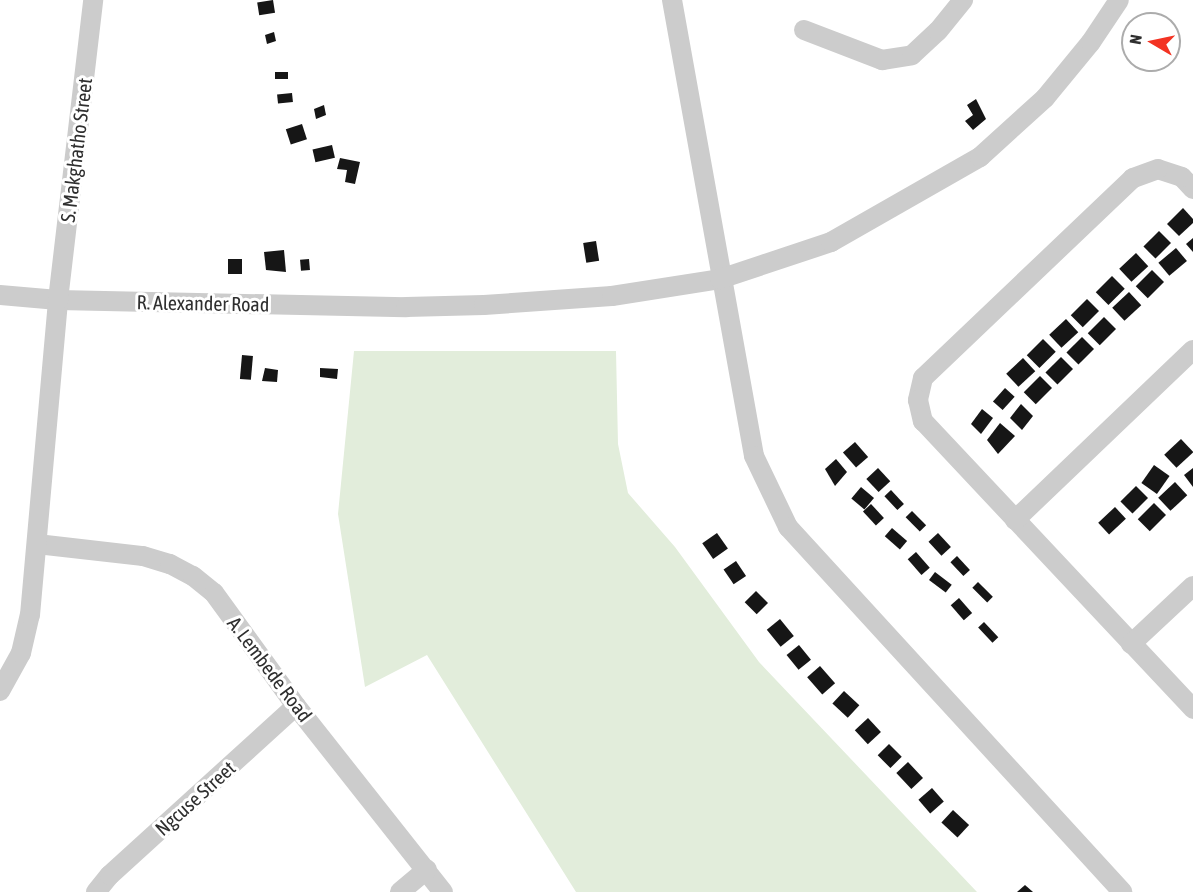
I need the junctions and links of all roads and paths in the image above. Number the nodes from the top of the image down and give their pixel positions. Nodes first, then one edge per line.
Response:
1 (93, 0) edge
2 (672, 0) edge
3 (963, 0) edge
4 (1119, 0) edge
5 (804, 30) dead end
6 (1193, 189) edge
7 (720, 279) junction
8 (0, 295) edge
9 (58, 300) junction
10 (1193, 350) edge
11 (1015, 520) junction
12 (37, 544) junction
13 (1193, 586) edge
14 (1131, 644) junction
15 (0, 691) edge
16 (296, 706) junction
17 (1193, 709) edge
18 (426, 869) junction
19 (96, 892) edge
20 (400, 892) edge
21 (443, 892) edge
22 (1123, 892) edge

1 - 9 street, S. Makghatho Street
2 - 7 street
3 - 5 street
4 - 7 street, R. Alexander Road
6 - 11 street
7 - 9 street, R. Alexander Road
7 - 22 street
8 - 9 street, R. Alexander Road
9 - 12 street
10 - 11 street
11 - 14 street
12 - 15 street
12 - 16 street, A. Lembede Road
13 - 14 street
14 - 17 street
16 - 18 street, A. Lembede Road
16 - 19 street, Ngcuse Street
18 - 20 street
18 - 21 street, A. Lembede Road

